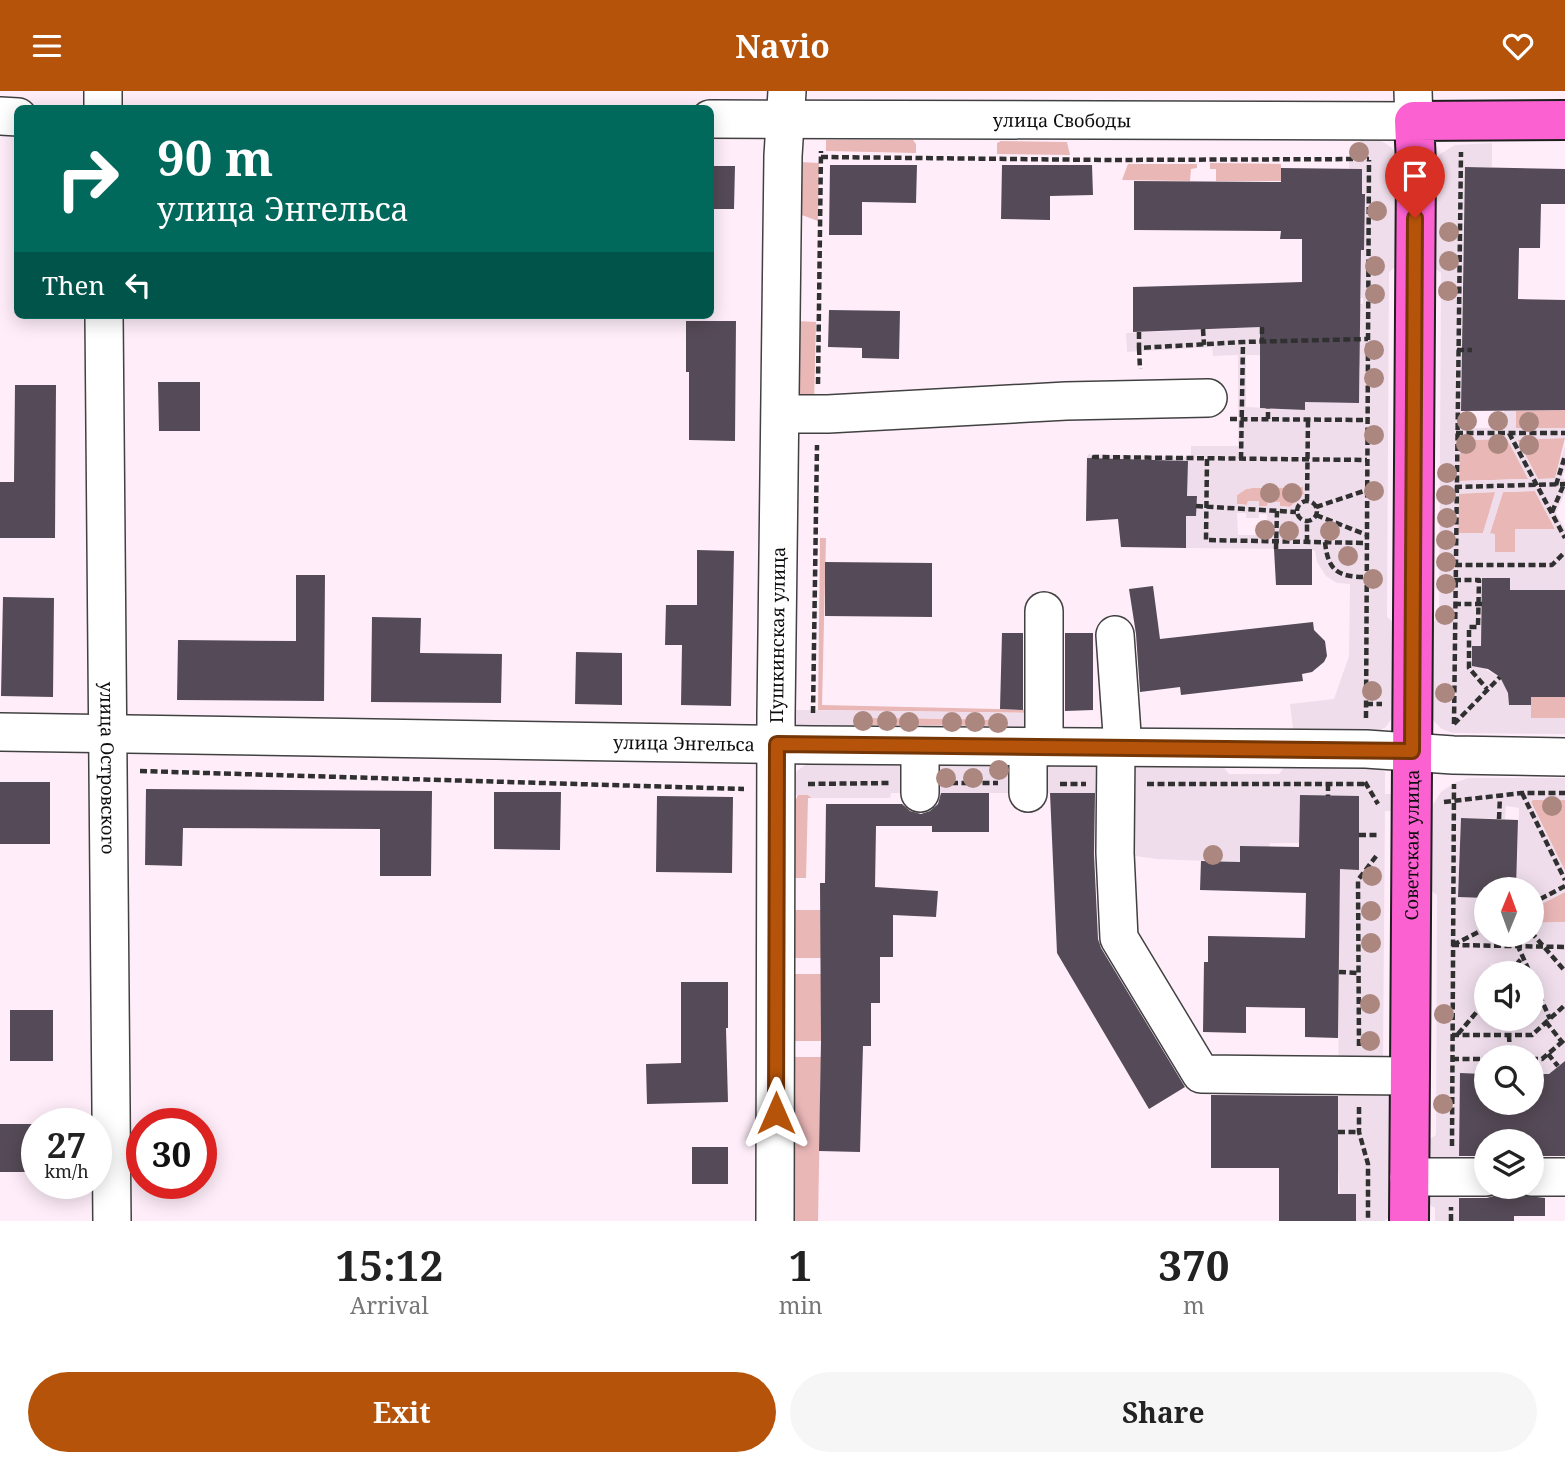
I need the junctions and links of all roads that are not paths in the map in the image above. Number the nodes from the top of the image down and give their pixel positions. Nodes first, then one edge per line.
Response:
1 (786, 105) edge
2 (1043, 106) edge
3 (1413, 106) edge
4 (714, 118) edge
5 (1565, 120) edge
6 (104, 319) edge
7 (1208, 397) dead end
8 (781, 414) junction
9 (1044, 611) dead end
10 (1115, 635) dead end
11 (0, 732) edge
12 (108, 734) junction
13 (777, 744) junction
14 (920, 746) junction
15 (1036, 747) junction
16 (1119, 748) junction
17 (1412, 751) junction
18 (1565, 757) edge
19 (920, 793) dead end
20 (1028, 793) dead end
21 (1410, 1076) junction
22 (1409, 1177) junction
23 (1469, 1177) edge
24 (1544, 1177) edge
25 (1565, 1177) edge
26 (111, 1221) edge
27 (775, 1221) edge
28 (1409, 1221) edge

1 - 2 street, улица Свободы
1 - 4 street, улица Свободы
1 - 8 street, Пушкинская улица
2 - 3 street, улица Свободы
3 - 5 main road
3 - 17 main road, Советская улица
6 - 12 street, улица Островского
7 - 8 street
8 - 13 street, Пушкинская улица
9 - 15 street
10 - 16 street
11 - 12 street, улица Энгельса
12 - 13 street, улица Энгельса
12 - 26 street, улица Островского
13 - 14 street, улица Энгельса
13 - 27 street, Пушкинская улица
14 - 15 street, улица Энгельса
14 - 19 street
15 - 16 street, улица Энгельса
15 - 20 street
16 - 17 street, улица Энгельса
16 - 21 street
17 - 18 street, улица Энгельса
17 - 21 main road, Советская улица
21 - 22 main road, Советская улица
22 - 23 street
22 - 28 main road, Советская улица
24 - 25 street

